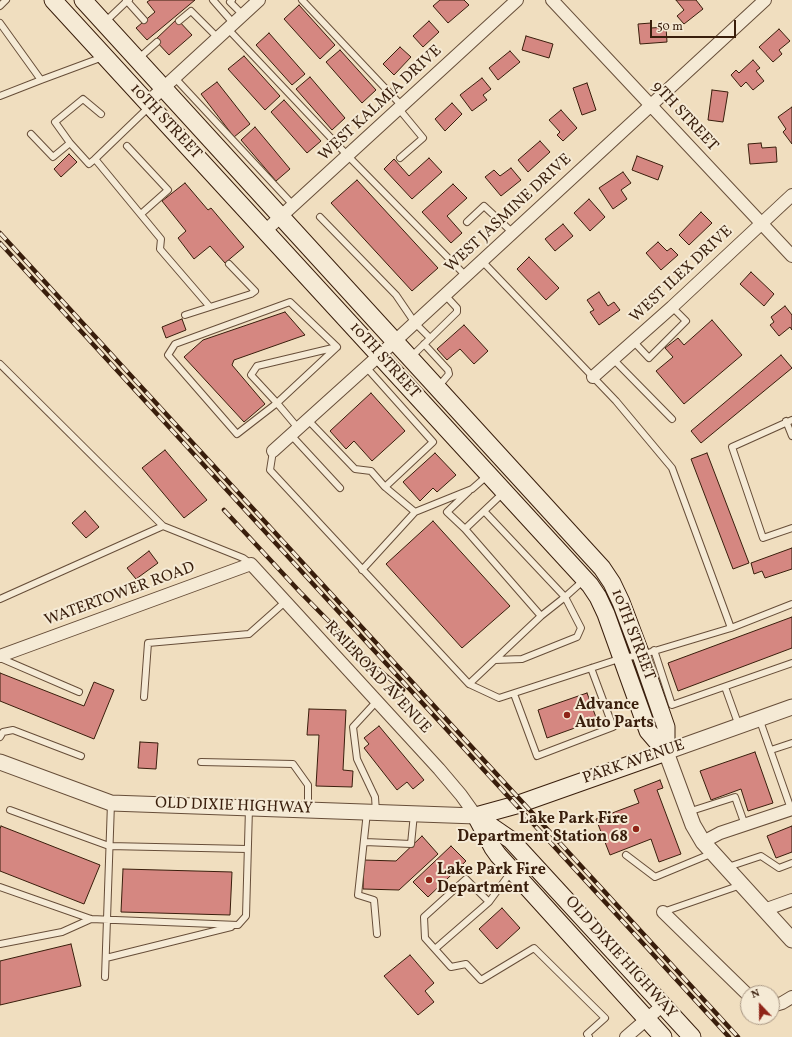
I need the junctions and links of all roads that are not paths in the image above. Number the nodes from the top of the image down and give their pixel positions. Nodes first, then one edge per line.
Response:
1 (6, 0) edge
2 (53, 0) edge
3 (83, 0) edge
4 (127, 0) edge
5 (213, 0) edge
6 (232, 0) edge
7 (259, 0) edge
8 (302, 0) edge
9 (517, 0) edge
10 (552, 0) edge
11 (765, 0) edge
12 (0, 6) edge
13 (144, 20) dead end
14 (179, 21) dead end
15 (235, 22) junction
16 (0, 23) edge
17 (104, 23) junction
18 (218, 38) junction
19 (157, 42) dead end
20 (104, 56) junction
21 (138, 59) junction
22 (41, 80) junction
23 (170, 83) junction
24 (0, 96) edge
25 (149, 105) junction
26 (651, 105) junction
27 (400, 108) junction
28 (101, 114) dead end
29 (31, 134) dead end
30 (70, 143) junction
31 (127, 146) dead end
32 (348, 156) junction
33 (400, 158) dead end
34 (95, 159) junction
35 (792, 195) edge
36 (288, 211) junction
37 (141, 214) junction
38 (320, 217) dead end
39 (467, 222) dead end
40 (761, 223) junction
41 (265, 231) junction
42 (513, 233) junction
43 (792, 256) edge
44 (482, 261) junction
45 (229, 264) dead end
46 (466, 276) junction
47 (445, 295) junction
48 (210, 306) junction
49 (672, 307) junction
50 (185, 315) dead end
51 (415, 322) junction
52 (430, 338) junction
53 (633, 341) junction
54 (394, 342) junction
55 (424, 344) junction
56 (337, 347) junction
57 (379, 355) junction
58 (410, 358) junction
59 (613, 358) junction
60 (0, 364) edge
61 (366, 367) junction
62 (593, 377) junction
63 (437, 388) junction
64 (277, 403) junction
65 (672, 419) dead end
66 (308, 420) junction
67 (789, 420) edge
68 (294, 432) junction
69 (792, 436) edge
70 (273, 451) joint
71 (488, 475) junction
72 (385, 487) junction
73 (340, 488) dead end
74 (472, 489) junction
75 (504, 492) junction
76 (484, 511) junction
77 (415, 512) junction
78 (163, 526) junction
79 (792, 528) edge
80 (465, 529) junction
81 (251, 564) junction
82 (362, 570) junction
83 (584, 579) junction
84 (565, 598) junction
85 (0, 599) edge
86 (285, 602) junction
87 (792, 604) edge
88 (542, 616) junction
89 (731, 628) junction
90 (648, 653) junction
91 (0, 657) edge
92 (622, 658) junction
93 (495, 660) junction
94 (792, 663) edge
95 (591, 668) junction
96 (469, 684) junction
97 (725, 687) junction
98 (79, 692) dead end
99 (514, 694) junction
100 (144, 698) dead end
101 (376, 702) junction
102 (792, 707) edge
103 (759, 718) junction
104 (739, 726) junction
105 (1, 731) edge
106 (792, 743) edge
107 (771, 750) junction
108 (666, 752) junction
109 (81, 756) dead end
110 (0, 762) edge
111 (201, 762) dead end
112 (111, 803) junction
113 (249, 808) junction
114 (791, 809) edge
115 (10, 810) dead end
116 (308, 810) junction
117 (371, 812) junction
118 (688, 812) junction
119 (414, 814) junction
120 (476, 816) junction
121 (745, 825) junction
122 (365, 842) junction
123 (109, 846) junction
124 (708, 847) junction
125 (247, 850) junction
126 (626, 855) dead end
127 (792, 863) edge
128 (726, 868) junction
129 (512, 870) junction
130 (742, 885) junction
131 (0, 887) edge
132 (792, 900) edge
133 (489, 902) junction
134 (764, 910) junction
135 (663, 912) joint
136 (91, 919) junction
137 (106, 920) junction
138 (238, 925) junction
139 (376, 934) dead end
140 (792, 940) edge
141 (0, 944) edge
142 (435, 949) junction
143 (106, 958) junction
144 (105, 977) dead end
145 (740, 987) edge
146 (792, 997) edge
147 (780, 1004) edge
148 (663, 1005) junction
149 (647, 1019) junction
150 (589, 1037) edge
151 (626, 1037) edge
152 (664, 1037) edge
153 (692, 1037) edge

1 - 12 lane
2 - 20 main road, 10TH STREET
3 - 17 main road, 10TH STREET
4 - 13 lane
4 - 17 lane
5 - 15 lane
6 - 15 lane
7 - 15 street
8 - 27 lane
9 - 27 street, WEST KALMIA DRIVE
10 - 26 street, 9TH STREET
11 - 26 street, WEST JASMINE DRIVE
14 - 18 lane
15 - 18 street
15 - 32 lane
16 - 22 lane
17 - 21 main road, 10TH STREET
18 - 23 street
19 - 21 lane
20 - 22 lane
20 - 25 main road, 10TH STREET
21 - 23 main road, 10TH STREET
22 - 24 lane
23 - 25 street
23 - 36 main road, 10TH STREET
25 - 34 lane
25 - 41 main road, 10TH STREET
26 - 40 street, 9TH STREET
26 - 42 street, WEST JASMINE DRIVE
27 - 32 street, WEST KALMIA DRIVE
27 - 33 lane
28 - 30 lane
29 - 30 lane
30 - 34 lane
31 - 37 lane
32 - 36 street, WEST KALMIA DRIVE
32 - 46 lane
34 - 37 lane
35 - 40 street, WEST ILEX DRIVE
36 - 41 street, WEST KALMIA DRIVE
36 - 54 main road, 10TH STREET
37 - 48 lane
38 - 51 lane
39 - 42 lane
40 - 43 street, 9TH STREET
40 - 49 street, WEST ILEX DRIVE
41 - 57 main road, 10TH STREET
42 - 44 street, WEST JASMINE DRIVE
44 - 46 street, WEST JASMINE DRIVE
44 - 62 lane
45 - 48 lane
46 - 47 street, WEST JASMINE DRIVE
47 - 51 street, WEST JASMINE DRIVE
47 - 52 lane
48 - 50 lane
49 - 53 street, WEST ILEX DRIVE
49 - 53 lane
51 - 52 lane
51 - 54 street, WEST JASMINE DRIVE
52 - 55 lane
53 - 59 street, WEST ILEX DRIVE
54 - 57 street, WEST JASMINE DRIVE
54 - 58 main road, 10TH STREET
55 - 58 lane
55 - 63 lane
56 - 64 lane
56 - 64 lane
56 - 64 lane
57 - 61 street, WEST JASMINE DRIVE
57 - 71 main road, 10TH STREET
58 - 63 main road, 10TH STREET
59 - 62 street, WEST ILEX DRIVE
59 - 65 lane
60 - 78 lane
61 - 66 street, WEST JASMINE DRIVE
61 - 72 lane
62 - 89 lane
63 - 90 main road, 10TH STREET
64 - 68 lane
66 - 68 street, WEST JASMINE DRIVE
66 - 72 lane
67 - 69 lane
67 - 79 lane
68 - 70 street, WEST JASMINE DRIVE
68 - 73 lane
70 - 82 lane
71 - 74 lane
71 - 75 main road, 10TH STREET
72 - 77 lane
74 - 77 lane
74 - 80 lane
75 - 76 lane
75 - 83 main road, 10TH STREET
76 - 80 lane
76 - 84 lane
77 - 82 lane
78 - 81 lane
78 - 85 lane
80 - 88 lane
81 - 86 street, RAILROAD AVENUE
81 - 91 street, WATERTOWER ROAD
82 - 96 lane
83 - 84 lane
83 - 92 main road, 10TH STREET
84 - 88 lane
84 - 93 lane
86 - 100 lane
86 - 101 street, RAILROAD AVENUE
87 - 89 lane
88 - 93 lane
89 - 90 lane
90 - 92 lane
90 - 97 lane
90 - 108 main road, 10TH STREET
91 - 98 lane
92 - 95 lane
92 - 108 main road, 10TH STREET
93 - 96 lane
94 - 97 lane
95 - 99 lane
95 - 99 lane
96 - 99 lane
97 - 104 lane
101 - 117 lane
101 - 120 street, RAILROAD AVENUE
102 - 103 street, PARK AVENUE
103 - 104 street, PARK AVENUE
103 - 107 lane
104 - 108 street, PARK AVENUE
105 - 109 lane
106 - 107 lane
107 - 114 lane
108 - 118 street, 10TH STREET
108 - 120 main road, PARK AVENUE
110 - 112 street, OLD DIXIE HIGHWAY
111 - 116 lane
112 - 113 street, OLD DIXIE HIGHWAY
112 - 123 lane
113 - 116 street, OLD DIXIE HIGHWAY
113 - 125 lane
114 - 121 street
115 - 123 lane
116 - 117 street, OLD DIXIE HIGHWAY
117 - 119 street, OLD DIXIE HIGHWAY
117 - 122 lane
118 - 121 lane
118 - 124 street, 10TH STREET
119 - 120 street, OLD DIXIE HIGHWAY
119 - 122 lane
120 - 129 main road, OLD DIXIE HIGHWAY
120 - 148 main road, OLD DIXIE HIGHWAY
121 - 124 street
122 - 139 lane
123 - 125 lane
123 - 137 lane
124 - 126 lane
124 - 128 street, 10TH STREET
125 - 138 lane
127 - 128 lane
128 - 130 street, 10TH STREET
129 - 133 lane
129 - 149 main road, OLD DIXIE HIGHWAY
130 - 134 street, 10TH STREET
130 - 135 lane
131 - 136 lane
132 - 134 street
133 - 142 lane
133 - 142 lane
134 - 140 street, 10TH STREET
135 - 145 street
136 - 137 lane
136 - 141 lane
137 - 138 lane
137 - 143 lane
138 - 143 lane
142 - 150 lane
143 - 144 lane
146 - 147 street
148 - 149 street
148 - 153 main road, OLD DIXIE HIGHWAY
149 - 151 street
149 - 152 main road, OLD DIXIE HIGHWAY

